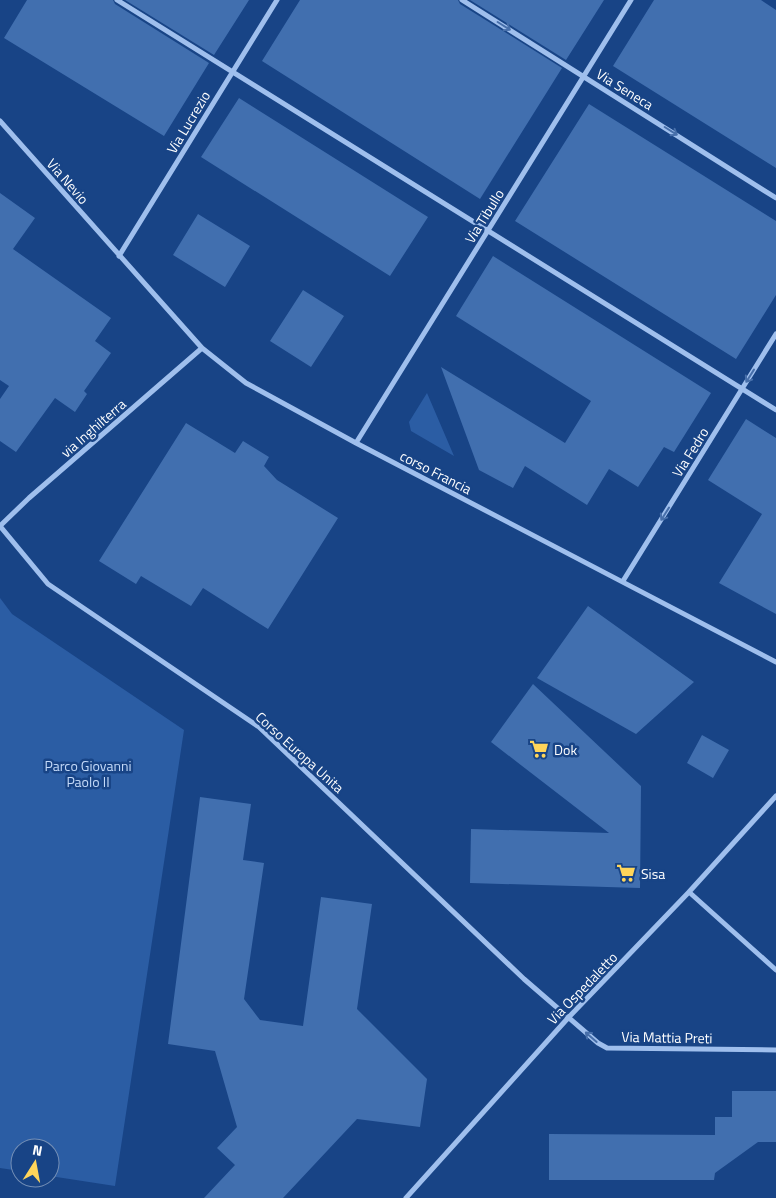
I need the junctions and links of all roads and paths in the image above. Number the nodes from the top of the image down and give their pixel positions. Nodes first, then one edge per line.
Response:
1 (117, 0) edge
2 (277, 0) edge
3 (462, 0) edge
4 (631, 0) edge
5 (231, 72) junction
6 (583, 76) junction
7 (0, 121) edge
8 (776, 198) edge
9 (488, 230) junction
10 (119, 256) junction
11 (776, 334) edge
12 (202, 348) junction
13 (742, 388) junction
14 (776, 410) edge
15 (356, 443) junction
16 (0, 526) edge
17 (623, 581) junction
18 (776, 662) edge
19 (776, 796) edge
20 (689, 892) junction
21 (776, 970) edge
22 (568, 1018) junction
23 (776, 1050) edge
24 (406, 1198) edge

1 - 5 street
2 - 5 street, Via Lucrezio
3 -> 6 street, Via Seneca
4 - 6 street, Via Tibullo
5 - 9 street
5 - 10 street, Via Lucrezio
6 -> 8 street, Via Seneca
6 - 9 street, Via Tibullo
7 - 10 street, Via Nevio
9 - 13 street
9 - 15 street, Via Tibullo
10 - 12 street, corso Francia
11 -> 13 street, Via Fedro
12 - 15 street, corso Francia
12 - 16 street, via Inghilterra
13 - 14 street
13 -> 17 street, Via Fedro
15 - 17 street, corso Francia
16 - 22 street, Corso Europa Unita
17 - 18 street, corso Francia
19 - 20 street, Via Ospedaletto
20 - 21 street
20 - 22 street, Via Ospedaletto
23 -> 22 street, Via Mattia Preti
22 - 24 street, Via Ospedaletto

